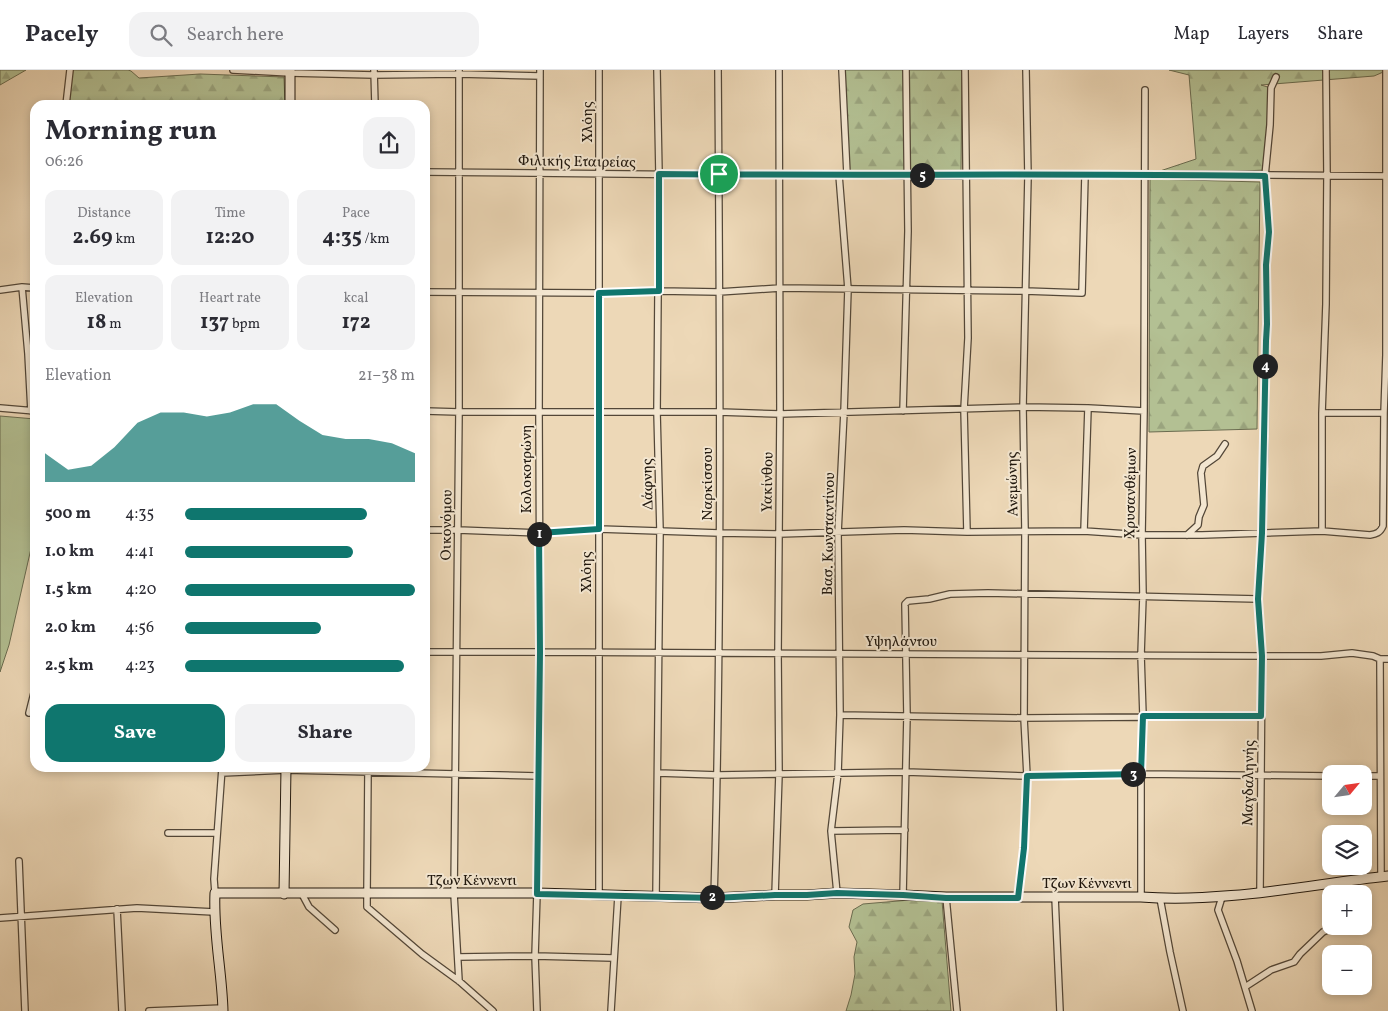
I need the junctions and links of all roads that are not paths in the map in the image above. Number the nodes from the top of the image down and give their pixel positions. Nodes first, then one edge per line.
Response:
1 (70, 70) edge
2 (233, 70) edge
3 (599, 70) edge
4 (657, 70) edge
5 (718, 70) edge
6 (779, 70) edge
7 (842, 70) edge
8 (906, 70) edge
9 (965, 70) edge
10 (1026, 70) edge
11 (1326, 70) edge
12 (1386, 70) edge
13 (290, 72) edge
14 (459, 72) edge
15 (374, 73) edge
16 (540, 73) edge
17 (1276, 77) dead end
18 (1145, 90) dead end
19 (67, 100) edge
20 (290, 100) edge
21 (375, 100) edge
22 (430, 172) edge
23 (540, 172) junction
24 (460, 173) junction
25 (599, 174) junction
26 (659, 174) junction
27 (719, 174) junction
28 (779, 174) junction
29 (847, 174) junction
30 (1085, 174) junction
31 (1144, 174) junction
32 (839, 175) junction
33 (966, 175) junction
34 (908, 176) junction
35 (1028, 176) junction
36 (1265, 176) junction
37 (1327, 176) junction
38 (1387, 176) edge
39 (22, 287) junction
40 (30, 288) edge
41 (780, 288) junction
42 (848, 289) junction
43 (906, 289) junction
44 (0, 290) edge
45 (966, 290) junction
46 (659, 291) junction
47 (1026, 291) junction
48 (430, 292) edge
49 (460, 292) junction
50 (719, 292) junction
51 (539, 293) junction
52 (599, 293) junction
53 (30, 371) edge
54 (1023, 407) junction
55 (0, 408) edge
56 (1088, 408) junction
57 (964, 409) junction
58 (30, 411) edge
59 (430, 411) edge
60 (599, 411) junction
61 (903, 411) junction
62 (1144, 411) junction
63 (459, 412) junction
64 (538, 412) junction
65 (657, 412) junction
66 (719, 412) junction
67 (844, 412) junction
68 (1322, 413) junction
69 (1384, 413) junction
70 (780, 414) junction
71 (1224, 444) dead end
72 (599, 529) junction
73 (430, 530) edge
74 (458, 530) junction
75 (1025, 530) junction
76 (660, 531) junction
77 (1084, 531) junction
78 (1322, 531) junction
79 (967, 532) junction
80 (539, 533) junction
81 (720, 533) junction
82 (838, 533) junction
83 (1262, 533) junction
84 (779, 534) junction
85 (1142, 535) junction
86 (1187, 535) junction
87 (1025, 594) junction
88 (1143, 596) junction
89 (1258, 599) junction
90 (430, 652) edge
91 (457, 652) junction
92 (540, 652) junction
93 (599, 652) junction
94 (658, 652) junction
95 (719, 653) junction
96 (778, 653) junction
97 (840, 654) junction
98 (906, 654) junction
99 (1024, 655) junction
100 (1141, 655) junction
101 (1262, 656) junction
102 (1380, 659) junction
103 (1388, 659) edge
104 (30, 708) edge
105 (29, 712) dead end
106 (840, 715) junction
107 (907, 716) junction
108 (1143, 716) junction
109 (1261, 716) junction
110 (1024, 718) junction
111 (222, 772) edge
112 (286, 772) edge
113 (368, 772) edge
114 (421, 772) edge
115 (906, 772) junction
116 (658, 773) junction
117 (838, 773) junction
118 (456, 774) junction
119 (779, 774) junction
120 (1141, 774) junction
121 (718, 775) junction
122 (1260, 775) junction
123 (538, 776) junction
124 (1027, 776) junction
125 (1322, 776) edge
126 (1372, 776) edge
127 (1380, 776) junction
128 (905, 830) junction
129 (831, 832) junction
130 (168, 833) dead end
131 (217, 833) junction
132 (20, 861) dead end
133 (1384, 877) edge
134 (1260, 892) junction
135 (215, 893) junction
136 (837, 893) junction
137 (284, 894) junction
138 (302, 894) junction
139 (366, 894) junction
140 (454, 894) junction
141 (537, 894) junction
142 (599, 895) junction
143 (775, 895) junction
144 (903, 895) junction
145 (618, 896) junction
146 (656, 897) junction
147 (1055, 897) junction
148 (1142, 897) junction
149 (1222, 897) junction
150 (714, 898) junction
151 (946, 898) junction
152 (1018, 898) junction
153 (1160, 898) junction
154 (117, 909) junction
155 (214, 912) junction
156 (20, 916) junction
157 (0, 918) edge
158 (335, 930) dead end
159 (1322, 933) edge
160 (535, 956) junction
161 (458, 957) junction
162 (613, 958) junction
163 (459, 981) junction
164 (1245, 987) junction
165 (223, 1009) edge
166 (25, 1011) edge
167 (122, 1011) edge
168 (148, 1011) edge
169 (493, 1011) edge
170 (537, 1011) edge
171 (610, 1011) edge
172 (957, 1011) edge
173 (1060, 1011) edge
174 (1183, 1011) edge
175 (1252, 1011) edge

1 - 19 street
2 - 13 street
3 - 25 street, Χλόης
4 - 26 street, Δάφνης
5 - 27 street, Ναρκίσσου
6 - 28 street, Υακίνθου
7 - 29 street
8 - 34 street
9 - 33 street
10 - 35 street, Ανεμώνης
11 - 37 street
12 - 38 street
13 - 15 street
13 - 20 street
14 - 15 street
14 - 16 street
14 - 24 street, Οικονόμου
15 - 21 street
16 - 23 street, Κολοκοτρώνη
17 - 36 street, Μαγδαληνής
18 - 31 street, Χρυσανθέμων
22 - 24 street, Φιλικής Εταιρείας
23 - 24 street, Φιλικής Εταιρείας
23 - 25 street, Φιλικής Εταιρείας
23 - 51 street, Κολοκοτρώνη
24 - 49 street, Οικονόμου
25 - 26 street, Φιλικής Εταιρείας
25 - 52 street, Χλόης
26 - 27 street, Φιλικής Εταιρείας
26 - 46 street, Δάφνης
27 - 28 street, Φιλικής Εταιρείας
27 - 50 street, Ναρκίσσου
28 - 32 street, Φιλικής Εταιρείας
28 - 41 street, Υακίνθου
29 - 32 street, Φιλικής Εταιρείας
29 - 34 street, Φιλικής Εταιρείας
30 - 31 street, Φιλικής Εταιρείας
30 - 35 street, Φιλικής Εταιρείας
30 - 47 street
31 - 36 street, Φιλικής Εταιρείας
31 - 62 street, Χρυσανθέμων
32 - 42 street, Βασ. Κωνσταντίνου
33 - 34 street, Φιλικής Εταιρείας
33 - 35 street, Φιλικής Εταιρείας
33 - 45 street
34 - 43 street
35 - 47 street, Ανεμώνης
36 - 37 street, Φιλικής Εταιρείας
36 - 83 street, Μαγδαληνής
37 - 38 street, Φιλικής Εταιρείας
37 - 68 street
38 - 69 street
39 - 40 street
39 - 44 street
39 - 53 street
41 - 42 street
41 - 50 street
41 - 70 street, Υακίνθου
42 - 43 street
42 - 67 street, Βασ. Κωνσταντίνου
43 - 45 street
43 - 61 street
45 - 47 street
45 - 57 street
46 - 50 street
46 - 52 street
46 - 65 street, Δάφνης
47 - 54 street, Ανεμώνης
48 - 49 street
49 - 51 street
49 - 63 street, Οικονόμου
50 - 66 street, Ναρκίσσου
51 - 52 street
51 - 64 street, Κολοκοτρώνη
52 - 60 street, Χλόης
54 - 56 street
54 - 57 street
54 - 75 street, Ανεμώνης
55 - 58 street
56 - 62 street
56 - 77 street
57 - 61 street
57 - 79 street
59 - 63 street
60 - 64 street
60 - 65 street
60 - 72 street, Χλόης
61 - 67 street
62 - 85 street, Χρυσανθέμων
63 - 64 street
63 - 74 street, Οικονόμου
64 - 80 street, Κολοκοτρώνη
65 - 66 street
65 - 76 street, Δάφνης
66 - 70 street
66 - 81 street, Ναρκίσσου
67 - 70 street
67 - 82 street, Βασ. Κωνσταντίνου
68 - 69 street
68 - 78 street
69 - 78 street
70 - 84 street, Υακίνθου
71 - 86 street
72 - 76 street
72 - 80 street
72 - 93 street, Χλόης
73 - 74 street
74 - 80 street
74 - 91 street, Οικονόμου
75 - 77 street
75 - 79 street
75 - 87 street, Ανεμώνης
76 - 81 street
76 - 94 street, Δάφνης
77 - 85 street
78 - 83 street
79 - 82 street
80 - 92 street, Κολοκοτρώνη
81 - 84 street
81 - 95 street, Ναρκίσσου
82 - 84 street
82 - 97 street, Βασ. Κωνσταντίνου
83 - 86 street
83 - 89 street, Μαγδαληνής
84 - 96 street, Υακίνθου
85 - 86 street
85 - 88 street, Χρυσανθέμων
87 - 88 street
87 - 98 street
87 - 99 street, Ανεμώνης
88 - 89 street
88 - 100 street, Χρυσανθέμων
89 - 101 street, Μαγδαληνής
90 - 91 street, Υψηλάντου
91 - 92 street, Υψηλάντου
91 - 118 street, Οικονόμου
92 - 93 street, Υψηλάντου
92 - 123 street, Κολοκοτρώνη
93 - 94 street, Υψηλάντου
93 - 142 street, Χλόης
94 - 95 street, Υψηλάντου
94 - 116 street, Δάφνης
95 - 96 street, Υψηλάντου
95 - 121 street, Ναρκίσσου
96 - 97 street, Υψηλάντου
96 - 119 street, Υακίνθου
97 - 98 street, Υψηλάντου
97 - 106 street, Βασ. Κωνσταντίνου
98 - 99 street, Υψηλάντου
98 - 107 street
99 - 100 street, Υψηλάντου
99 - 110 street, Ανεμώνης
100 - 101 street, Υψηλάντου
100 - 108 street, Χρυσανθέμων
101 - 102 street, Υψηλάντου
101 - 109 street, Μαγδαληνής
102 - 103 street, Υψηλάντου
102 - 127 street
104 - 105 street
106 - 107 street
106 - 117 street, Βασ. Κωνσταντίνου
107 - 110 street
107 - 115 street
108 - 109 street
108 - 110 street
108 - 120 street, Χρυσανθέμων
109 - 122 street, Μαγδαληνής
110 - 124 street, Ανεμώνης
111 - 131 street
112 - 137 street
113 - 139 street
114 - 118 street
115 - 117 street
115 - 124 street
115 - 128 street
116 - 121 street
116 - 146 street, Δάφνης
117 - 119 street
117 - 129 street, Βασ. Κωνσταντίνου
118 - 123 street
118 - 140 street, Οικονόμου
119 - 121 street
119 - 143 street, Υακίνθου
120 - 122 street
120 - 124 street
120 - 148 street, Χρυσανθέμων
121 - 150 street, Ναρκίσσου
122 - 125 street
122 - 134 street, Μαγδαληνής
123 - 141 street, Κολοκοτρώνη
124 - 152 street, Ανεμώνης
126 - 127 street
127 - 133 street
128 - 129 street
128 - 144 street
129 - 136 street, Βασ. Κωνσταντίνου
130 - 131 street
131 - 135 street
132 - 156 street
133 - 134 street, Τζων Κέννεντι
134 - 149 street, Τζων Κέννεντι
135 - 137 street, Τζων Κέννεντι
135 - 155 street
136 - 143 street, Τζων Κέννεντι
136 - 144 street, Τζων Κέννεντι
137 - 138 street, Τζων Κέννεντι
138 - 139 street, Τζων Κέννεντι
138 - 158 street
139 - 140 street, Τζων Κέννεντι
139 - 163 street
140 - 141 street, Τζων Κέννεντι
140 - 161 street, Οικονόμου
141 - 142 street, Τζων Κέννεντι
141 - 160 street, Κολοκοτρώνη
142 - 145 street, Τζων Κέννεντι
143 - 150 street, Τζων Κέννεντι
144 - 151 street, Τζων Κέννεντι
145 - 146 street, Τζων Κέννεντι
145 - 162 street
146 - 150 street, Τζων Κέννεντι
147 - 148 street, Τζων Κέννεντι
147 - 152 street, Τζων Κέννεντι
147 - 173 street
148 - 153 street, Τζων Κέννεντι
149 - 153 street, Τζων Κέννεντι
149 - 164 street
151 - 152 street, Τζων Κέννεντι
151 - 172 street
153 - 174 street
154 - 155 street
154 - 156 street
154 - 167 street
155 - 165 street
156 - 157 street
156 - 166 street
159 - 164 street
160 - 161 street
160 - 162 street
160 - 170 street, Κολοκοτρώνη
161 - 163 street, Οικονόμου
162 - 171 street
163 - 169 street
164 - 175 street
165 - 168 street

